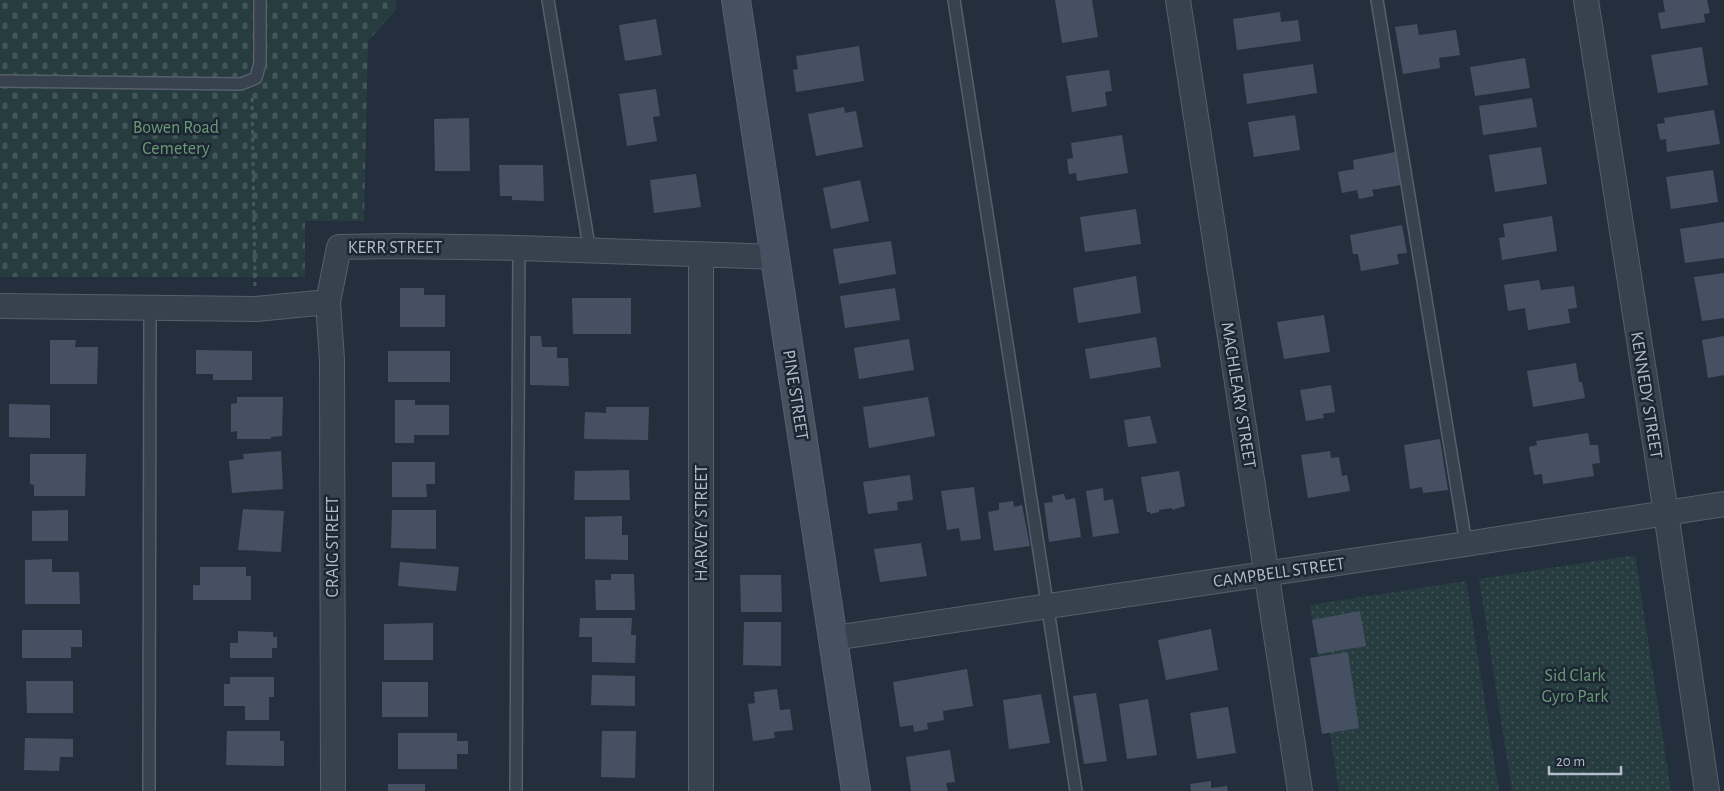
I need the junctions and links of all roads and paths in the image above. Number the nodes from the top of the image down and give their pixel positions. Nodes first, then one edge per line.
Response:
1 (260, 0) edge
2 (548, 0) edge
3 (736, 0) edge
4 (954, 0) edge
5 (1178, 0) edge
6 (1377, 0) edge
7 (1586, 0) edge
8 (252, 80) junction
9 (0, 81) edge
10 (520, 248) junction
11 (590, 252) junction
12 (702, 255) junction
13 (775, 257) junction
14 (328, 302) junction
15 (0, 306) edge
16 (150, 308) junction
17 (256, 308) junction
18 (1724, 504) edge
19 (1666, 513) junction
20 (1466, 544) junction
21 (1267, 574) junction
22 (1048, 606) junction
23 (834, 638) junction
24 (149, 791) edge
25 (333, 791) edge
26 (516, 791) edge
27 (702, 791) edge
28 (856, 791) edge
29 (1076, 791) edge
30 (1300, 791) edge
31 (1707, 791) edge

1 - 8 lane
2 - 11 lane
3 - 13 street, PINE STREET
4 - 22 lane
5 - 21 street, MACHLEARY STREET
6 - 20 lane
7 - 19 street, KENNEDY STREET
8 - 9 lane
8 - 17 path
10 - 11 street, KERR STREET
10 - 14 street, KERR STREET
10 - 26 lane
11 - 12 street, KERR STREET
12 - 13 street, KERR STREET
12 - 27 street, HARVEY STREET
13 - 23 street, PINE STREET
14 - 17 street
14 - 25 street, CRAIG STREET
15 - 16 street
16 - 17 street
16 - 24 lane
18 - 19 street, CAMPBELL STREET
19 - 20 street, CAMPBELL STREET
19 - 31 street, KENNEDY STREET
20 - 21 street, CAMPBELL STREET
21 - 22 street, CAMPBELL STREET
21 - 30 street, MACHLEARY STREET
22 - 23 street, CAMPBELL STREET
22 - 29 lane
23 - 28 street, PINE STREET

